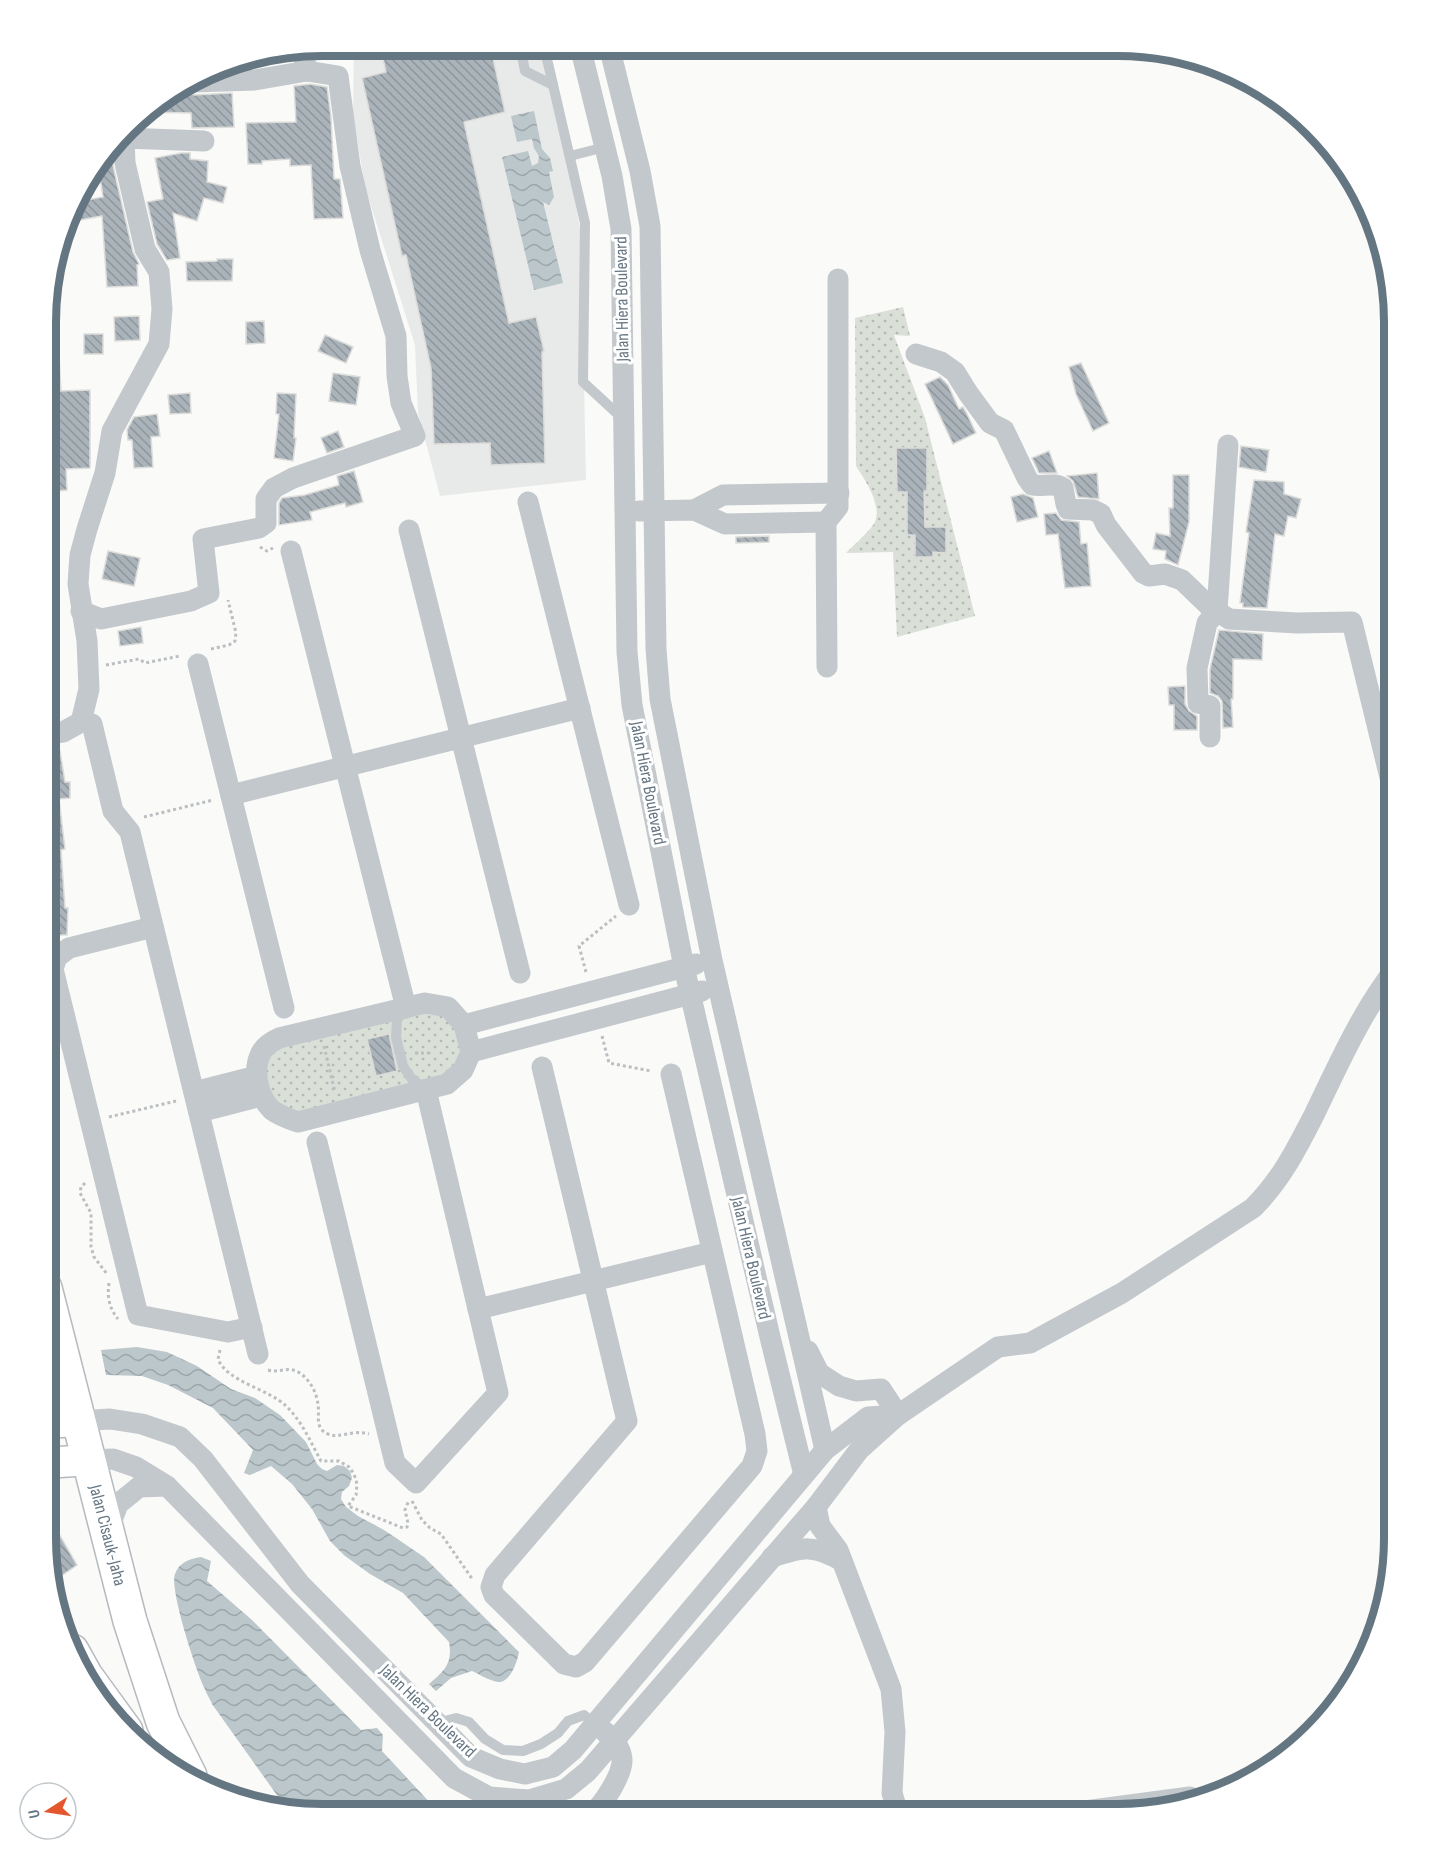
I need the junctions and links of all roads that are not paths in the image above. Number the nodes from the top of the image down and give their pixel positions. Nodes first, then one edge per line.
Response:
1 (304, 56) edge
2 (522, 56) edge
3 (546, 56) edge
4 (582, 56) edge
5 (611, 56) edge
6 (307, 71) junction
7 (207, 82) edge
8 (553, 85) junction
9 (129, 137) edge
10 (204, 141) dead end
11 (123, 144) edge
12 (605, 147) junction
13 (570, 156) junction
14 (838, 279) dead end
15 (916, 354) dead end
16 (624, 420) junction
17 (1228, 445) dead end
18 (838, 493) junction
19 (528, 502) dead end
20 (653, 510) junction
21 (694, 510) junction
22 (624, 511) junction
23 (826, 522) junction
24 (409, 530) dead end
25 (291, 551) road end
26 (81, 611) junction
27 (1217, 611) junction
28 (196, 659) road end
29 (827, 667) dead end
30 (580, 708) junction
31 (92, 724) dead end
32 (56, 733) edge
33 (461, 737) junction
34 (1210, 737) dead end
35 (1384, 753) edge
36 (345, 766) junction
37 (231, 795) junction
38 (629, 905) road end
39 (153, 927) junction
40 (56, 960) edge
41 (712, 960) junction
42 (684, 967) junction
43 (520, 973) dead end
44 (56, 981) edge
45 (718, 986) junction
46 (1384, 986) edge
47 (591, 991) junction
48 (690, 994) junction
49 (284, 1008) dead end
50 (406, 1008) junction
51 (597, 1018) junction
52 (464, 1025) junction
53 (471, 1052) junction
54 (542, 1067) dead end
55 (671, 1074) road end
56 (259, 1086) junction
57 (426, 1090) junction
58 (196, 1100) junction
59 (317, 1142) dead end
60 (712, 1252) junction
61 (593, 1281) junction
62 (478, 1309) junction
63 (252, 1327) junction
64 (796, 1329) junction
65 (56, 1330) edge
66 (258, 1354) road end
67 (898, 1415) junction
68 (79, 1421) junction
69 (56, 1422) edge
70 (825, 1450) junction
71 (90, 1460) junction
72 (56, 1462) edge
73 (846, 1467) junction
74 (804, 1475) junction
75 (167, 1486) junction
76 (821, 1499) junction
77 (108, 1531) junction
78 (772, 1557) junction
79 (842, 1561) junction
80 (595, 1724) junction
81 (615, 1740) junction
82 (185, 1766) edge
83 (600, 1804) edge
84 (895, 1804) edge

1 - 6 street
2 - 8 lane
3 - 8 lane
4 - 12 street, Jalan Hiera Boulevard
5 - 20 street, Jalan Hiera Boulevard
6 - 7 street
6 - 26 street
8 - 13 lane
9 - 10 street
11 - 26 street
12 - 13 lane
12 - 16 street, Jalan Hiera Boulevard
13 - 16 lane
14 - 18 street
15 - 27 street
16 - 22 street, Jalan Hiera Boulevard
17 - 27 street
18 - 21 street
18 - 23 street
19 - 30 street
20 - 21 street
20 - 22 street
20 - 41 street, Jalan Hiera Boulevard
21 - 23 street
22 - 42 street, Jalan Hiera Boulevard
23 - 29 street
24 - 33 street
25 - 36 street
26 - 32 street
27 - 34 street
27 - 35 street
28 - 37 street
30 - 33 street
30 - 38 street
31 - 39 street
33 - 36 street
33 - 43 street
36 - 37 street
36 - 50 street
37 - 49 street
39 - 40 street
39 - 58 street
41 - 42 street
41 - 45 street, Jalan Hiera Boulevard
42 - 47 street
42 - 48 street, Jalan Hiera Boulevard
44 - 63 street
45 - 48 street
45 - 64 street, Jalan Hiera Boulevard
46 - 67 street, Jalan Hiera Boulevard
47 - 51 street
47 - 52 street
48 - 51 street
48 - 74 street, Jalan Hiera Boulevard
50 - 52 street
50 - 56 street
50 - 57 lane
51 - 53 street
52 - 53 street
53 - 57 street
54 - 61 street
55 - 60 street
56 - 57 street
56 - 58 street
57 - 62 street
58 - 63 street
59 - 62 street
60 - 61 street
60 - 61 street
61 - 62 street
63 - 66 street
64 - 67 street
64 - 70 street, Jalan Hiera Boulevard
65 - 68 main road, Jalan Cisauk-Jaha
67 - 70 street
67 - 73 street, Jalan Hiera Boulevard
68 - 69 main road
68 - 71 main road, Jalan Cisauk-Jaha
68 - 80 street, Jalan Hiera Boulevard
70 - 73 street
70 - 74 street
71 - 72 main road
71 - 75 street, Jalan Hiera Boulevard
71 - 77 main road, Jalan Cisauk-Jaha
73 - 76 street, Jalan Hiera Boulevard
74 - 76 street
74 - 80 street, Jalan Hiera Boulevard
75 - 77 street
75 - 81 street, Jalan Hiera Boulevard
76 - 78 street, Jalan Hiera Boulevard
76 - 79 street
77 - 82 main road, Jalan Cisauk-Jaha
78 - 79 street
78 - 81 street, Jalan Hiera Boulevard
79 - 84 street
80 - 81 street
81 - 83 street

